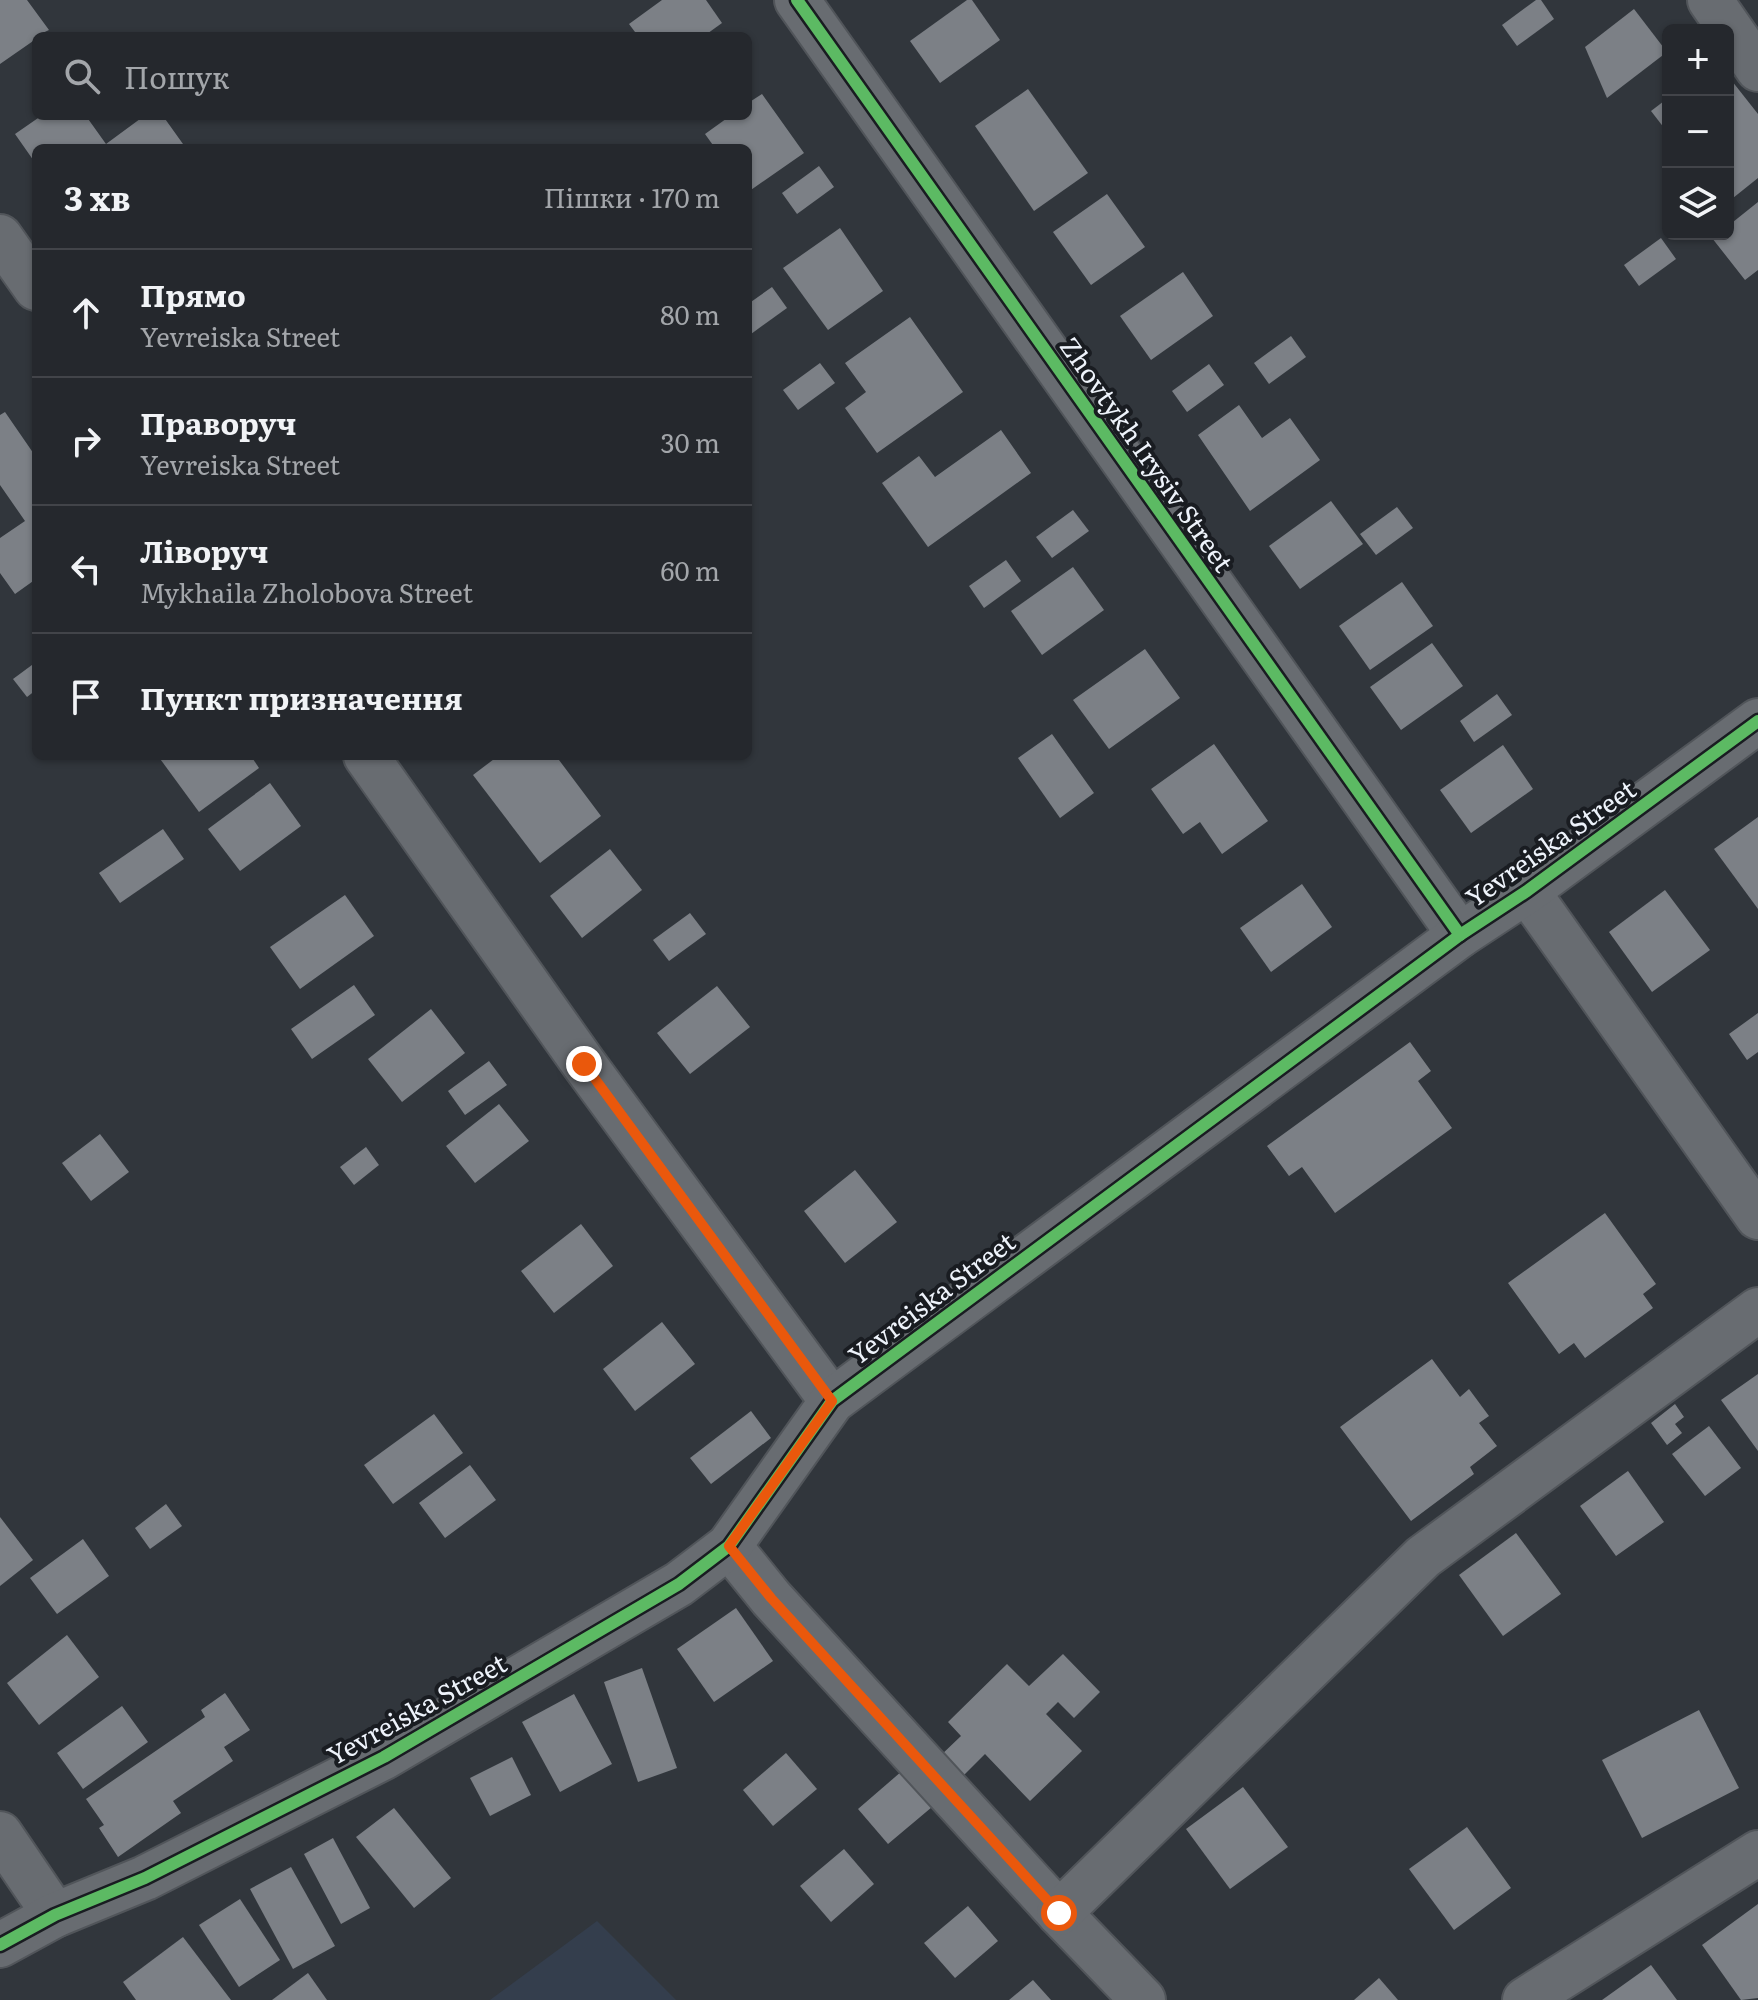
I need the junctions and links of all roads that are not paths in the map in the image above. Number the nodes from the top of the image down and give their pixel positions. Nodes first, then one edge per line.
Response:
1 (797, 0) edge
2 (1710, 0) edge
3 (1758, 69) edge
4 (0, 237) edge
5 (32, 282) edge
6 (1758, 721) edge
7 (369, 760) edge
8 (1527, 891) junction
9 (1460, 935) junction
10 (1758, 1217) edge
11 (1758, 1310) edge
12 (832, 1401) junction
13 (729, 1546) junction
14 (0, 1834) edge
15 (1758, 1853) edge
16 (1059, 1913) junction
17 (55, 1915) junction
18 (0, 1945) edge
19 (1143, 2000) edge
20 (1525, 2000) edge

1 - 9 street, Zhovtykh Irysiv Street
2 - 3 street
4 - 5 street
6 - 8 street, Yevreiska Street
7 - 12 street
8 - 9 street, Yevreiska Street
8 - 10 street
9 - 12 street, Yevreiska Street
11 - 16 street
12 - 13 street, Yevreiska Street
13 - 16 street
13 - 17 street, Yevreiska Street
14 - 17 street
15 - 20 street
16 - 19 street
17 - 18 street, Yevreiska Street

